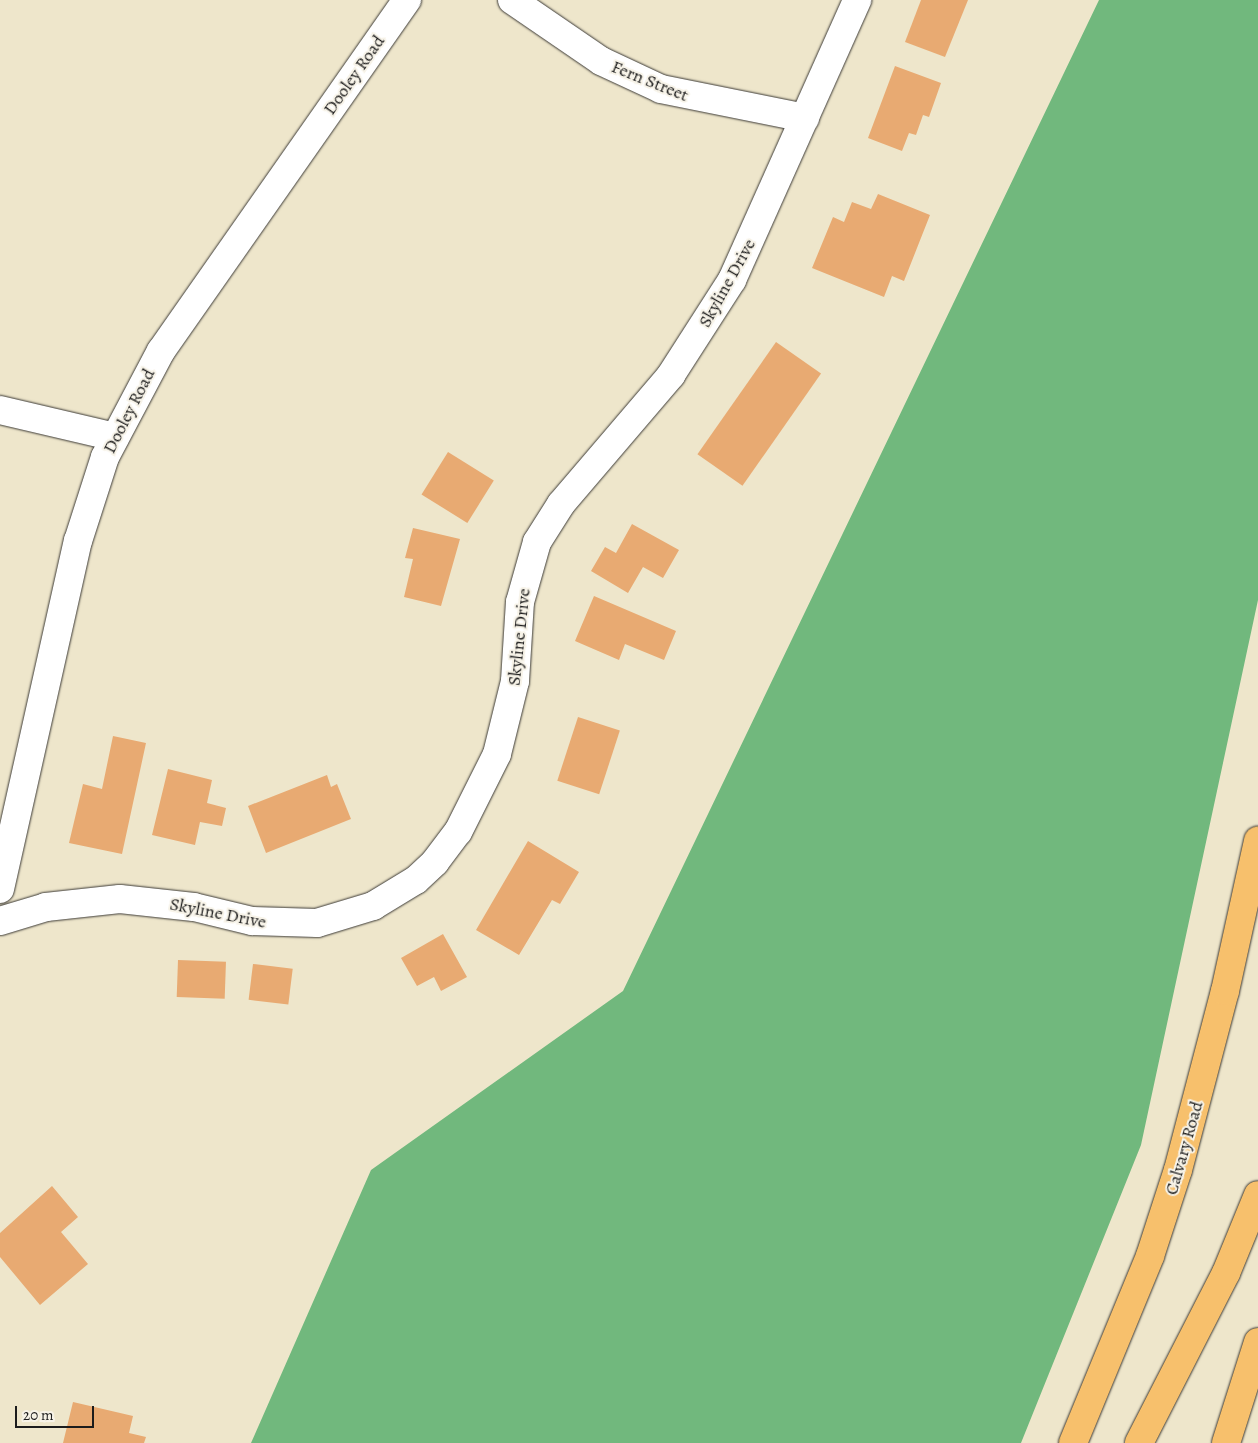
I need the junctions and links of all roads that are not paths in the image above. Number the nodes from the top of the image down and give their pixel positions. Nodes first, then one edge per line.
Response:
1 (407, 0) edge
2 (512, 0) edge
3 (857, 0) edge
4 (805, 118) junction
5 (0, 410) edge
6 (115, 437) junction
7 (1258, 841) edge
8 (0, 889) edge
9 (0, 921) edge
10 (1258, 1195) edge
11 (1258, 1342) edge
12 (1073, 1443) edge
13 (1140, 1443) edge
14 (1226, 1443) edge

1 - 6 street, Dooley Road
2 - 4 street, Fern Street
3 - 4 street, Skyline Drive
4 - 9 street, Skyline Drive
5 - 6 street
6 - 8 street, Dooley Road
7 - 12 main road, Calvary Road
10 - 13 main road
11 - 14 main road

